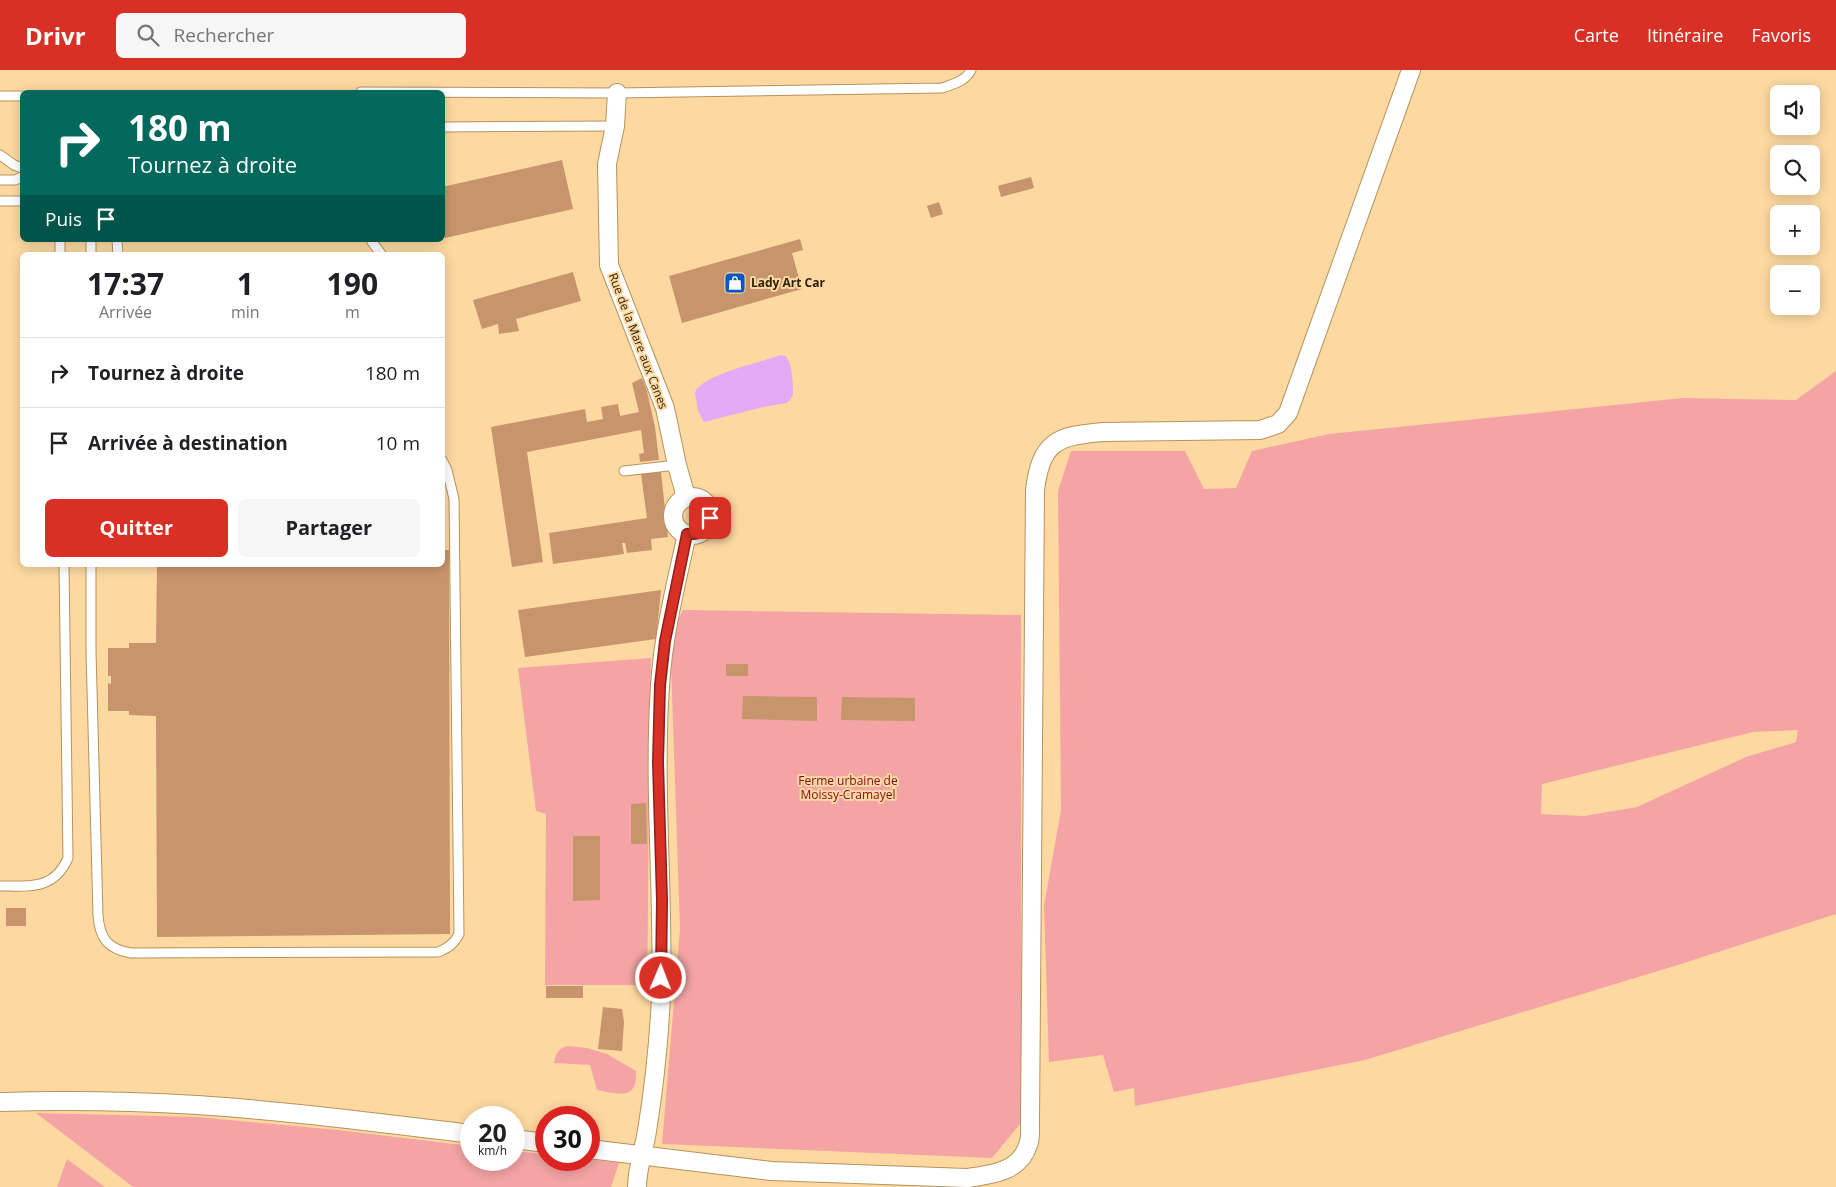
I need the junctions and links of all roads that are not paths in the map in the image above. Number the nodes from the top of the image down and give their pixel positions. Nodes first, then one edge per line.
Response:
1 (971, 70) edge
2 (1411, 70) edge
3 (445, 92) edge
4 (616, 93) junction
5 (0, 96) edge
6 (20, 96) edge
7 (614, 126) junction
8 (445, 127) edge
9 (0, 155) edge
10 (20, 167) edge
11 (20, 178) edge
12 (0, 180) edge
13 (0, 201) edge
14 (20, 201) edge
15 (677, 465) junction
16 (445, 466) edge
17 (624, 471) dead end
18 (686, 498) junction
19 (687, 534) junction
20 (64, 567) edge
21 (91, 567) edge
22 (0, 886) edge
23 (0, 1102) edge
24 (460, 1133) edge
25 (600, 1150) edge
26 (642, 1155) junction
27 (636, 1187) edge

1 - 4 lane
2 - 26 street
3 - 4 lane
4 - 7 street, Rue de la Mare aux Canes
5 - 6 lane
7 - 8 lane
7 - 15 street, Rue de la Mare aux Canes
9 - 10 lane
11 - 12 lane
13 - 14 lane
15 - 17 lane
15 - 18 street, Rue de la Mare aux Canes
16 - 21 lane
18 - 19 street
18 - 19 street
19 - 26 street
20 - 22 lane
23 - 24 street
25 - 26 street
26 - 27 street

